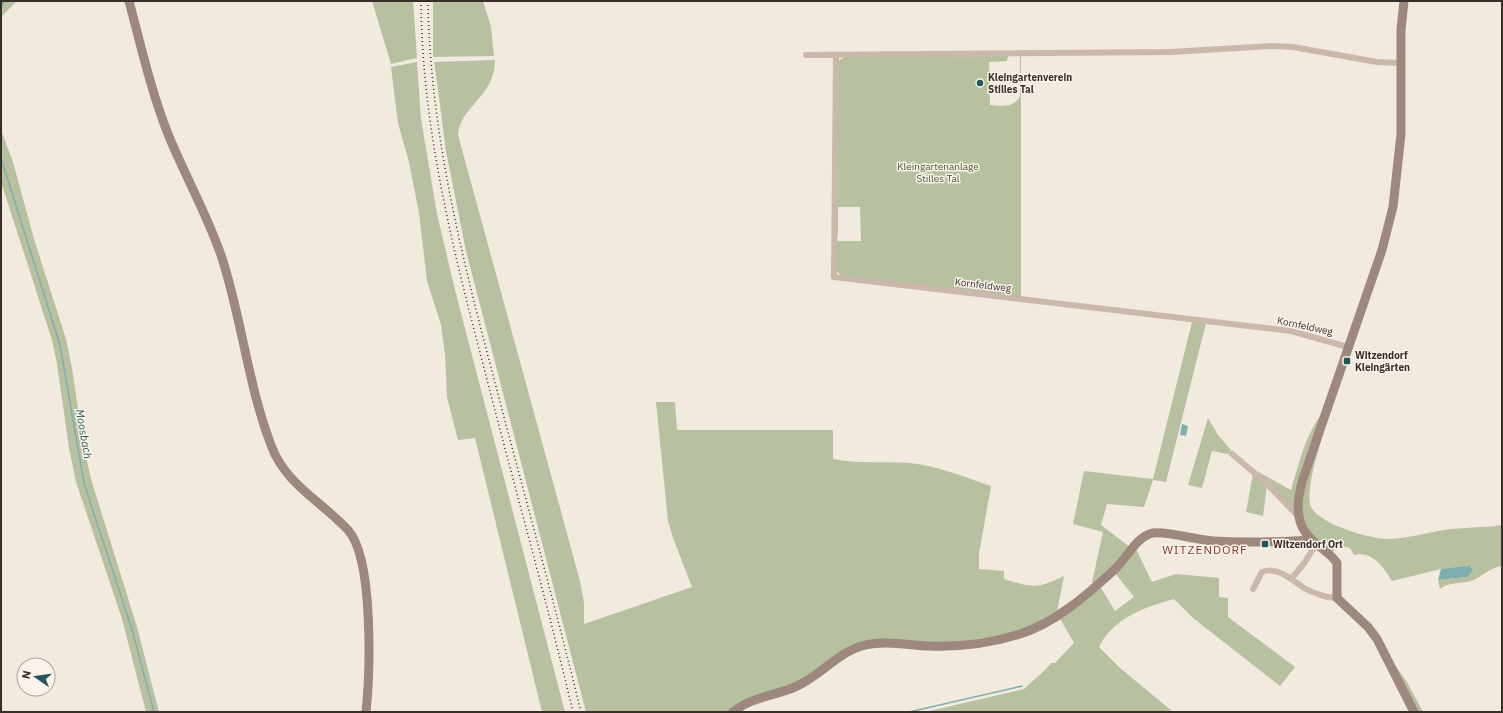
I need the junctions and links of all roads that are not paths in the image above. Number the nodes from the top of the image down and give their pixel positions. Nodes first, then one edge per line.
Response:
1 (129, 1) edge
2 (1404, 1) edge
3 (806, 55) dead end
4 (836, 55) junction
5 (1401, 63) junction
6 (1348, 347) junction
7 (1232, 454) dead end
8 (1298, 516) junction
9 (1313, 542) junction
10 (1292, 578) junction
11 (1253, 589) dead end
12 (1338, 598) junction
13 (366, 712) edge
14 (733, 712) edge
15 (1414, 712) edge

1 - 13 street
2 - 5 street
3 - 4 street
4 - 5 street
4 - 6 street, Kornfeldweg
5 - 6 street
6 - 8 street
7 - 8 street
8 - 9 street
9 - 10 street
9 - 12 street
9 - 14 street
10 - 11 street
10 - 12 street
12 - 15 street

